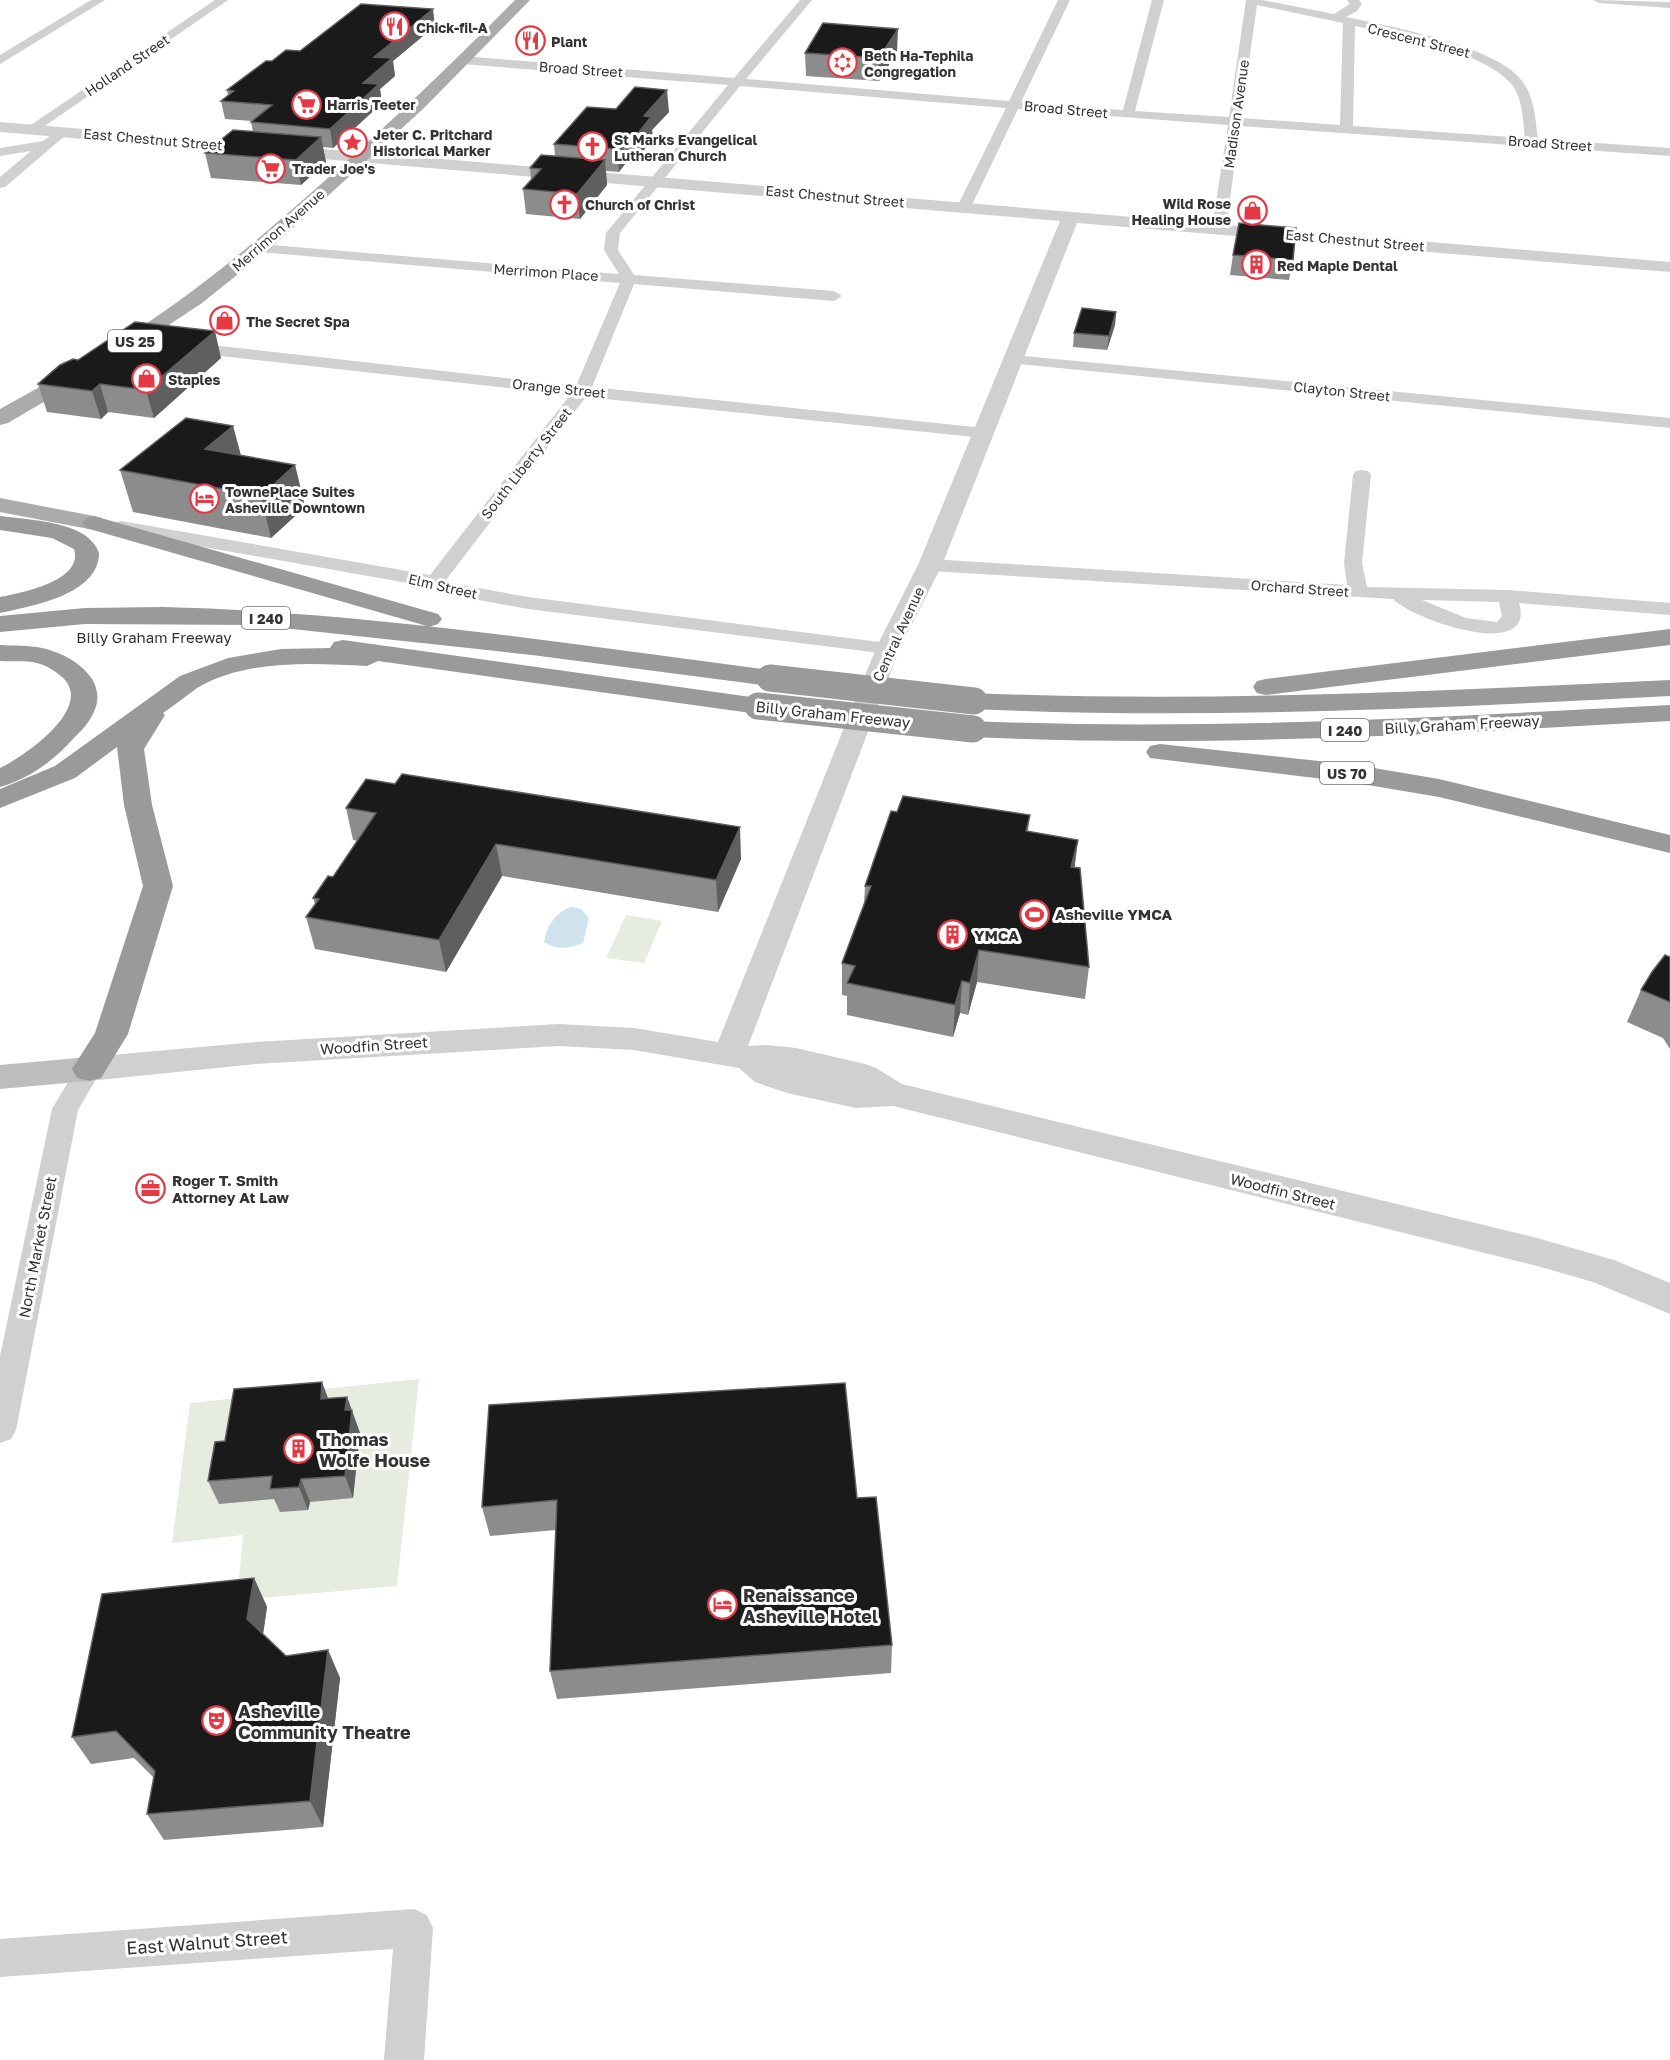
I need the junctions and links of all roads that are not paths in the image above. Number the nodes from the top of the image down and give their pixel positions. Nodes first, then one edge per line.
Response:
1 (99, 0) edge
2 (222, 0) edge
3 (523, 0) edge
4 (806, 0) edge
5 (1064, 0) edge
6 (1158, 0) edge
7 (1353, 0) edge
8 (1599, 0) edge
9 (1252, 1) edge
10 (1670, 5) edge
11 (1333, 19) junction
12 (1349, 22) junction
13 (0, 60) edge
14 (462, 60) junction
15 (739, 81) junction
16 (1013, 104) junction
17 (1128, 114) junction
18 (1235, 122) junction
19 (0, 127) edge
20 (31, 129) junction
21 (1346, 130) junction
22 (62, 132) junction
23 (1532, 142) junction
24 (47, 144) junction
25 (0, 152) edge
26 (1670, 152) edge
27 (362, 157) junction
28 (654, 181) junction
29 (0, 184) edge
30 (964, 207) junction
31 (1071, 216) junction
32 (1219, 228) junction
33 (259, 248) junction
34 (1670, 267) edge
35 (629, 279) junction
36 (834, 296) dead end
37 (134, 341) junction
38 (1014, 360) junction
39 (582, 391) junction
40 (0, 418) edge
41 (1670, 423) edge
42 (984, 433) junction
43 (1362, 475) dead end
44 (0, 505) edge
45 (0, 523) edge
46 (94, 523) junction
47 (930, 565) junction
48 (435, 582) junction
49 (1358, 592) junction
50 (1390, 594) junction
51 (1508, 596) junction
52 (0, 604) edge
53 (1670, 609) edge
54 (0, 624) edge
55 (1670, 638) edge
56 (0, 642) edge
57 (532, 647) junction
58 (888, 648) junction
59 (0, 653) edge
60 (406, 657) junction
61 (1670, 688) edge
62 (1049, 705) junction
63 (157, 706) junction
64 (1670, 713) edge
65 (1019, 732) junction
66 (0, 778) edge
67 (0, 799) edge
68 (1670, 844) edge
69 (738, 1056) junction
70 (89, 1069) junction
71 (0, 1077) edge
72 (1670, 1299) edge
73 (0, 1430) edge
74 (0, 1958) edge
75 (404, 2060) edge

1 - 13 street
2 - 20 street, Holland Street
3 - 14 main road, Merrimon Avenue / US 25
4 - 15 street
5 - 16 street
6 - 17 street
7 - 11 street
8 - 10 street
9 - 11 street, Crescent Street
9 - 18 street, Madison Avenue
11 - 12 street, Crescent Street
12 - 21 street
12 - 23 street, Crescent Street
14 - 15 street, Broad Street
14 - 27 main road, Merrimon Avenue / US 25
15 - 16 street, Broad Street
15 - 28 street
16 - 17 street, Broad Street
16 - 30 street
17 - 18 street, Broad Street
18 - 21 street, Broad Street
18 - 32 street, Madison Avenue
19 - 20 street, East Chestnut Street
20 - 22 street, East Chestnut Street
21 - 23 street, Broad Street
22 - 24 street
22 - 27 street, East Chestnut Street
23 - 26 street, Broad Street
24 - 25 street
24 - 29 street
27 - 28 street, East Chestnut Street
27 - 33 main road, Merrimon Avenue / US 25
28 - 30 street, East Chestnut Street
28 - 35 street
30 - 31 street, East Chestnut Street
31 - 32 street, East Chestnut Street
31 - 38 street, Central Avenue
32 - 34 street, East Chestnut Street
33 - 35 street, Merrimon Place
33 - 37 main road, Merrimon Avenue / US 25
35 - 36 street, Merrimon Place
35 - 39 street, South Liberty Street
37 - 39 street, Orange Street
37 - 40 main road, Merrimon Avenue / US 25
38 - 41 street, Clayton Street
38 - 42 street, Central Avenue
39 - 42 street, Orange Street
39 - 48 street, South Liberty Street
42 - 47 street, Central Avenue
43 - 49 street
44 - 46 main road, Elm Street
45 - 52 highway
46 - 48 street, Elm Street
46 - 57 highway
47 - 49 street, Orchard Street
47 - 58 street, Central Avenue
48 - 58 street, Elm Street
49 - 50 street, Orchard Street
50 - 51 street, Orchard Street
50 - 51 street
51 - 53 street, Orchard Street
54 - 57 highway, Billy Graham Freeway / I 240
55 - 62 highway
56 - 60 highway, Billy Graham Freeway / I 240
57 - 62 highway, Billy Graham Freeway / I 240, bridge
58 - 69 street, Central Avenue
59 - 66 highway
60 - 63 highway
60 - 65 highway, Billy Graham Freeway / I 240, bridge
61 - 62 highway, Billy Graham Freeway / I 240
63 - 67 highway
63 - 70 highway
64 - 65 highway, Billy Graham Freeway / I 240
65 - 68 highway, US 70
69 - 70 street, Woodfin Street
69 - 72 street, Woodfin Street
70 - 71 main road, Woodfin Street
70 - 73 street, North Market Street
74 - 75 street, East Walnut Street

